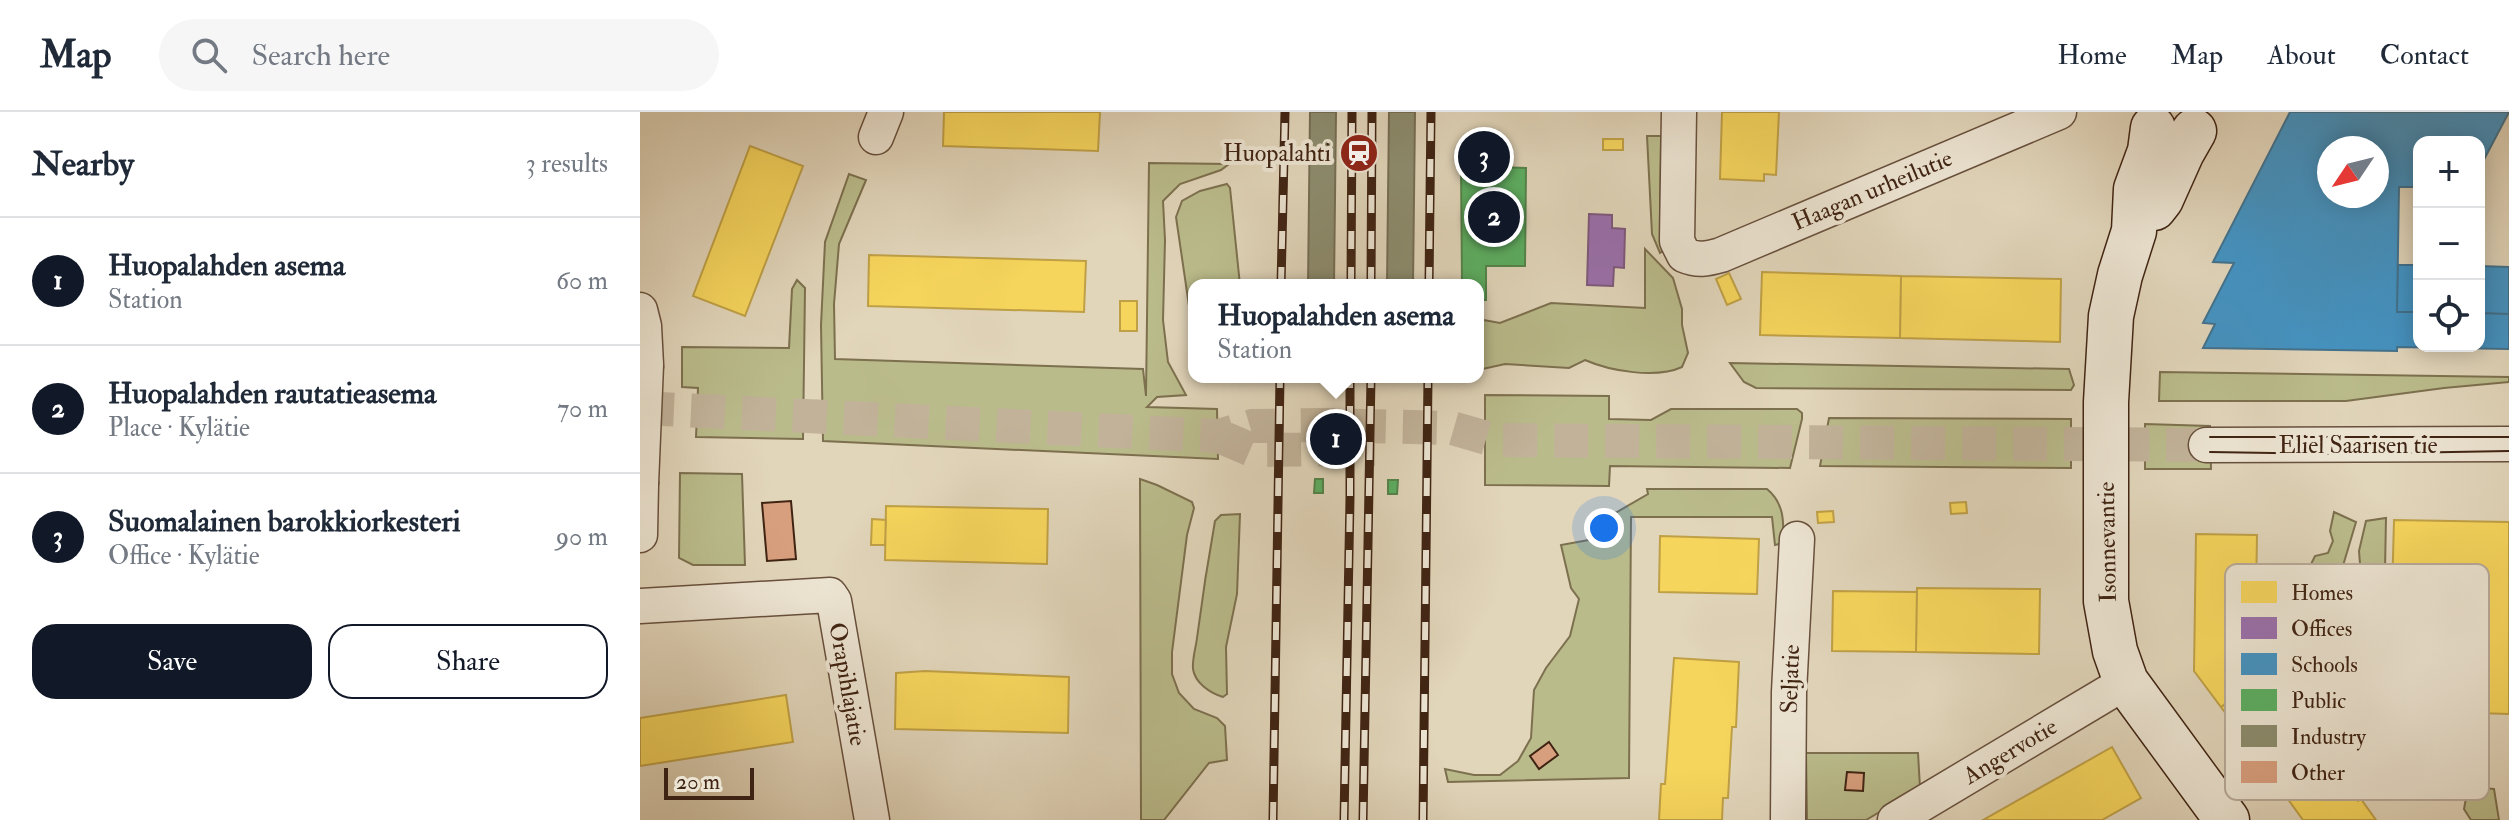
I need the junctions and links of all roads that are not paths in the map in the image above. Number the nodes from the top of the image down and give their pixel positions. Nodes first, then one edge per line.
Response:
1 (1679, 112) edge
2 (2059, 112) edge
3 (2175, 121) edge
4 (640, 310) edge
5 (2509, 444) edge
6 (2206, 445) tunnel mouth
7 (641, 484) edge
8 (640, 535) edge
9 (1797, 539) dead end
10 (640, 581) edge
11 (640, 606) edge
12 (2126, 682) junction
13 (872, 820) edge
14 (1788, 820) edge
15 (1895, 820) edge
16 (2227, 820) edge

1 - 2 street, Haagan urheilutie
3 - 12 street, Isonnevantie
4 - 7 street, bridge
5 - 6 street, Eliel Saarisen tie
7 - 8 street
9 - 14 street, Seljatie
10 - 11 street
11 - 13 street, Orapihlajatie
12 - 15 street, Angervotie
12 - 16 street, Isonnevantie

